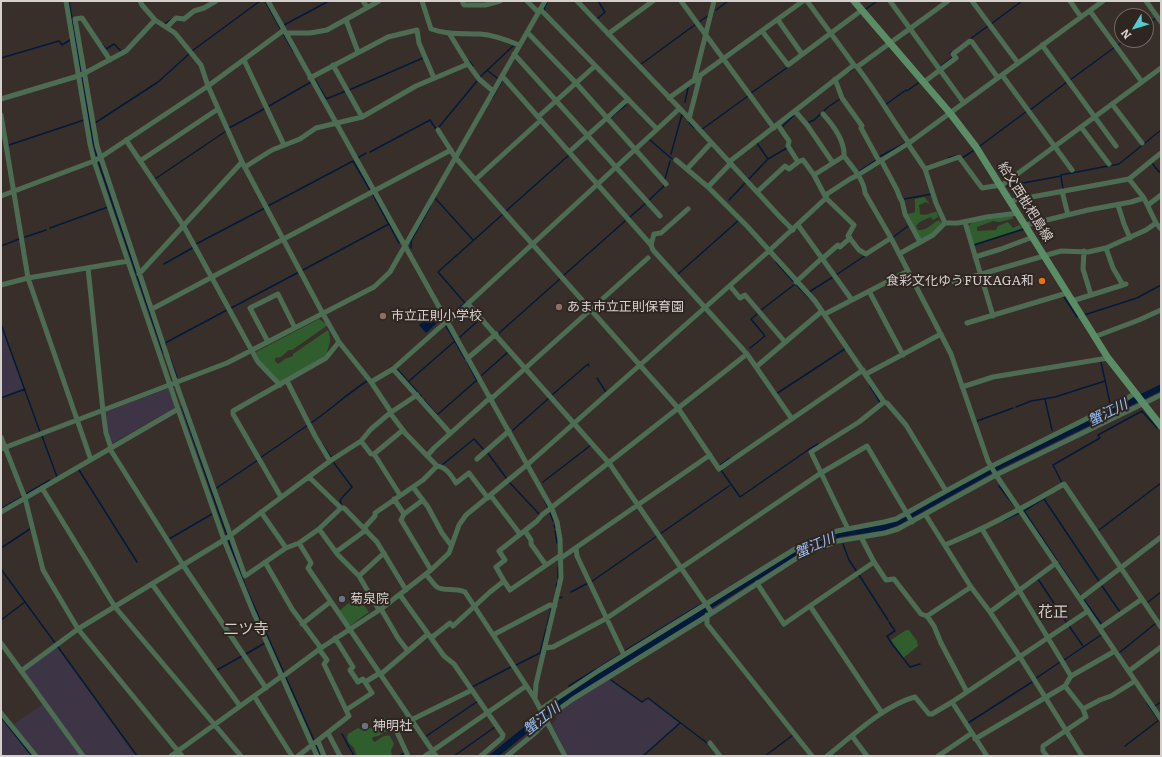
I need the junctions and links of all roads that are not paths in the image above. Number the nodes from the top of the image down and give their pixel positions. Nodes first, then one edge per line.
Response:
1 (66, 1) edge
2 (140, 1) edge
3 (216, 1) edge
4 (268, 1) edge
5 (363, 1) edge
6 (379, 1) edge
7 (422, 1) edge
8 (462, 1) edge
9 (500, 1) edge
10 (526, 1) edge
11 (545, 1) edge
12 (577, 1) edge
13 (653, 1) edge
14 (681, 1) edge
15 (714, 1) edge
16 (804, 1) edge
17 (807, 1) edge
18 (854, 1) edge
19 (890, 1) edge
20 (948, 1) edge
21 (972, 1) edge
22 (1070, 1) edge
23 (1103, 1) edge
24 (1146, 1) edge
25 (368, 7) junction
26 (539, 10) junction
27 (862, 10) junction
28 (1090, 11) junction
29 (1081, 17) junction
30 (155, 20) junction
31 (346, 20) junction
32 (778, 20) junction
33 (1161, 22) edge
34 (167, 27) junction
35 (910, 29) junction
36 (762, 31) junction
37 (285, 32) junction
38 (526, 32) junction
39 (449, 33) junction
40 (831, 33) junction
41 (608, 34) junction
42 (706, 34) junction
43 (890, 43) junction
44 (519, 45) junction
45 (1042, 45) junction
46 (358, 52) junction
47 (514, 54) junction
48 (802, 54) junction
49 (724, 59) junction
50 (110, 60) junction
51 (244, 60) junction
52 (1018, 63) junction
53 (468, 64) junction
54 (333, 65) junction
55 (595, 66) junction
56 (856, 66) junction
57 (1161, 68) edge
58 (940, 70) junction
59 (82, 75) junction
60 (502, 76) junction
61 (700, 76) junction
62 (1000, 76) junction
63 (310, 78) junction
64 (434, 78) junction
65 (835, 80) junction
66 (694, 81) junction
67 (924, 82) junction
68 (1142, 82) junction
69 (576, 83) junction
70 (208, 86) junction
71 (493, 91) junction
72 (669, 98) junction
73 (1, 99) edge
74 (628, 99) junction
75 (557, 100) junction
76 (964, 103) junction
77 (1112, 104) junction
78 (218, 109) junction
79 (679, 109) junction
80 (795, 111) junction
81 (950, 113) junction
82 (823, 114) dead end
83 (1, 115) edge
84 (362, 117) junction
85 (1095, 117) junction
86 (608, 118) junction
87 (540, 119) junction
88 (689, 119) junction
89 (336, 123) junction
90 (776, 126) junction
91 (1081, 127) junction
92 (657, 129) junction
93 (438, 130) dead end
94 (588, 135) junction
95 (126, 140) junction
96 (711, 143) junction
97 (1142, 143) dead end
98 (908, 144) junction
99 (284, 145) junction
100 (1054, 146) junction
101 (1116, 146) dead end
102 (636, 149) junction
103 (451, 150) junction
104 (569, 152) junction
105 (1161, 153) edge
106 (844, 156) junction
107 (455, 157) junction
108 (98, 159) junction
109 (676, 160) dead end
110 (880, 160) junction
111 (140, 161) junction
112 (798, 162) junction
113 (730, 163) junction
114 (833, 163) junction
115 (244, 164) junction
116 (1109, 164) dead end
117 (617, 167) junction
118 (687, 169) junction
119 (926, 169) junction
120 (1072, 170) dead end
121 (814, 175) junction
122 (858, 175) junction
123 (1129, 179) junction
124 (476, 180) junction
125 (598, 184) junction
126 (666, 184) dead end
127 (1001, 185) junction
128 (708, 187) junction
129 (14, 191) junction
130 (374, 191) junction
131 (1062, 191) junction
132 (758, 192) junction
133 (1161, 195) edge
134 (1, 196) edge
135 (826, 198) junction
136 (1144, 198) junction
137 (1010, 201) junction
138 (1118, 205) junction
139 (1148, 205) junction
140 (688, 209) dead end
141 (1018, 213) junction
142 (1068, 215) junction
143 (660, 216) dead end
144 (965, 222) junction
145 (945, 223) junction
146 (1156, 223) junction
147 (183, 225) junction
148 (798, 225) junction
149 (1026, 225) junction
150 (1161, 229) edge
151 (793, 230) junction
152 (1032, 237) junction
153 (850, 238) junction
154 (891, 238) junction
155 (1130, 238) junction
156 (283, 239) junction
157 (920, 242) junction
158 (532, 244) junction
159 (405, 245) junction
160 (651, 245) junction
161 (1106, 248) junction
162 (770, 250) junction
163 (1084, 252) junction
164 (899, 254) junction
165 (975, 256) junction
166 (1044, 256) junction
167 (648, 258) dead end
168 (822, 259) junction
169 (128, 261) junction
170 (88, 268) junction
171 (908, 271) junction
172 (981, 274) junction
173 (136, 275) junction
174 (28, 278) junction
175 (212, 278) junction
176 (796, 282) junction
177 (954, 282) dead end
178 (1, 285) edge
179 (730, 286) junction
180 (869, 291) junction
181 (1067, 293) junction
182 (1091, 295) junction
183 (852, 300) junction
184 (1072, 301) junction
185 (468, 304) junction
186 (706, 307) junction
187 (152, 309) junction
188 (591, 309) junction
189 (1161, 310) edge
190 (824, 312) junction
191 (323, 314) junction
192 (993, 316) junction
193 (447, 321) junction
194 (967, 323) dead end
195 (295, 328) junction
196 (496, 334) junction
197 (941, 334) junction
198 (1094, 337) junction
199 (268, 342) junction
200 (339, 342) junction
201 (785, 342) junction
202 (252, 350) junction
203 (747, 354) junction
204 (903, 355) junction
205 (468, 358) junction
206 (1108, 358) junction
207 (640, 365) junction
208 (756, 367) junction
209 (393, 368) junction
210 (525, 368) junction
211 (865, 372) junction
212 (287, 381) junction
213 (371, 382) junction
214 (173, 384) junction
215 (280, 385) junction
216 (962, 387) junction
217 (1135, 393) junction
218 (417, 395) junction
219 (1161, 395) edge
220 (491, 398) junction
221 (884, 402) junction
222 (1143, 404) junction
223 (178, 408) junction
224 (678, 408) junction
225 (102, 411) junction
226 (391, 413) junction
227 (792, 419) junction
228 (77, 421) junction
229 (574, 424) junction
230 (1161, 426) edge
231 (403, 430) junction
232 (509, 431) junction
233 (450, 433) junction
234 (1, 437) edge
235 (361, 440) junction
236 (3, 448) edge
237 (111, 448) junction
238 (374, 454) junction
239 (710, 455) junction
240 (427, 456) junction
241 (477, 459) dead end
242 (91, 460) junction
243 (330, 461) junction
244 (609, 463) junction
245 (528, 464) junction
246 (437, 466) junction
247 (992, 466) junction
248 (821, 472) junction
249 (996, 475) junction
250 (309, 477) junction
251 (414, 486) junction
252 (42, 488) junction
253 (946, 491) junction
254 (400, 495) junction
255 (282, 497) junction
256 (489, 497) junction
257 (25, 498) junction
258 (394, 499) junction
259 (423, 500) junction
260 (638, 504) junction
261 (341, 508) junction
262 (552, 509) junction
263 (1020, 510) junction
264 (1, 512) edge
265 (261, 512) junction
266 (404, 514) junction
267 (907, 514) junction
268 (925, 514) junction
269 (911, 521) junction
270 (848, 528) junction
271 (319, 529) junction
272 (365, 529) junction
273 (982, 529) junction
274 (525, 531) junction
275 (520, 534) junction
276 (861, 537) junction
277 (227, 538) junction
278 (1161, 538) edge
279 (299, 543) junction
280 (451, 545) junction
281 (945, 545) junction
282 (286, 548) junction
283 (576, 548) junction
284 (336, 552) junction
285 (384, 553) junction
286 (561, 556) junction
287 (265, 562) junction
288 (874, 562) junction
289 (1056, 563) junction
290 (183, 565) junction
291 (546, 565) junction
292 (681, 567) junction
293 (1121, 568) junction
294 (431, 570) junction
295 (426, 575) junction
296 (359, 576) junction
297 (504, 581) junction
298 (757, 583) junction
299 (152, 584) junction
300 (971, 587) junction
301 (406, 590) junction
302 (1019, 590) junction
303 (400, 594) junction
304 (1080, 599) junction
305 (1142, 599) junction
306 (330, 602) junction
307 (706, 604) junction
308 (555, 606) junction
309 (810, 606) junction
310 (115, 607) junction
311 (474, 607) junction
312 (380, 609) junction
313 (1088, 611) junction
314 (990, 612) junction
315 (710, 613) junction
316 (927, 616) junction
317 (607, 618) junction
318 (302, 624) junction
319 (1161, 627) edge
320 (350, 628) junction
321 (1100, 628) junction
322 (78, 629) junction
323 (493, 635) junction
324 (429, 636) junction
325 (335, 638) junction
326 (1048, 638) junction
327 (1, 643) edge
328 (1161, 647) edge
329 (320, 648) junction
330 (545, 648) junction
331 (408, 651) junction
332 (1115, 651) junction
333 (624, 655) junction
334 (1020, 658) junction
335 (21, 670) junction
336 (1129, 671) junction
337 (381, 674) junction
338 (284, 676) junction
339 (1071, 676) junction
340 (1135, 681) junction
341 (365, 682) junction
342 (526, 686) junction
343 (1066, 686) junction
344 (266, 688) junction
345 (472, 690) junction
346 (967, 692) junction
347 (254, 696) junction
348 (536, 699) junction
349 (1045, 699) junction
350 (952, 702) junction
351 (240, 706) junction
352 (1084, 709) junction
353 (346, 710) junction
354 (542, 710) junction
355 (1, 713) edge
356 (488, 713) junction
357 (882, 713) junction
358 (411, 720) junction
359 (547, 720) junction
360 (1161, 720) edge
361 (214, 725) junction
362 (1066, 731) junction
363 (328, 733) junction
364 (972, 733) junction
365 (852, 736) junction
366 (975, 738) junction
367 (315, 743) junction
368 (710, 744) dead end
369 (178, 751) junction
370 (432, 751) junction
371 (36, 756) edge
372 (83, 756) edge
373 (171, 756) edge
374 (182, 756) edge
375 (241, 756) edge
376 (292, 756) edge
377 (298, 756) edge
378 (317, 756) edge
379 (324, 756) edge
380 (340, 756) edge
381 (408, 756) edge
382 (425, 756) edge
383 (436, 756) edge
384 (481, 756) edge
385 (507, 756) edge
386 (565, 756) edge
387 (720, 756) edge
388 (812, 756) edge
389 (827, 756) edge
390 (867, 756) edge
391 (938, 756) edge
392 (986, 756) edge
393 (1047, 756) edge
394 (1082, 756) edge

1 - 59 street
2 - 30 street
3 - 34 street
4 - 37 street
5 - 25 street
6 - 25 street
7 - 39 street
8 - 9 street
10 - 26 street
11 - 26 street
12 - 41 street
13 - 41 street
14 - 42 street
15 - 42 street
16 - 32 street
17 - 40 street
18 - 27 main road, 給父西枇杷島線
19 - 35 street
20 - 35 street
21 - 52 street
22 - 29 street
23 - 28 street
24 - 33 street
25 - 31 street
26 - 38 street
26 - 55 street
27 - 40 street
27 - 43 main road, 給父西枇杷島線
28 - 29 street
28 - 68 street
29 - 45 street
30 - 34 street
30 - 50 street
31 - 37 street
31 - 46 street
32 - 36 street
32 - 48 street
34 - 70 street
35 - 43 street
35 - 58 street
36 - 48 street
36 - 49 street
37 - 51 street
37 - 63 street
38 - 44 street
38 - 69 street
39 - 44 street
39 - 53 street
40 - 48 street
40 - 56 street
41 - 72 street
42 - 49 street
42 - 66 street
43 - 56 street
43 - 67 main road, 給父西枇杷島線
44 - 47 street
45 - 52 street
45 - 85 street
46 - 54 street
46 - 64 street
47 - 60 street
47 - 75 street
49 - 61 street
49 - 90 street
50 - 59 street
50 - 59 street
51 - 70 street
51 - 99 street
52 - 62 street
53 - 64 street
53 - 71 street
54 - 63 street
54 - 84 street
55 - 69 street
55 - 74 street
56 - 65 street
56 - 98 street
57 - 68 street
58 - 62 street
58 - 67 street
58 - 76 street
59 - 73 street
59 - 108 street
60 - 71 street
60 - 87 street
61 - 66 street
61 - 88 street
62 - 76 street
62 - 100 street
63 - 89 street
64 - 84 street
65 - 80 street
65 - 110 street
66 - 72 street
67 - 81 main road, 給父西枇杷島線
68 - 77 street
69 - 75 street
69 - 86 street
70 - 78 street
70 - 95 street
71 - 107 street
72 - 79 street
74 - 86 street
74 - 92 street
75 - 87 street
75 - 94 street
76 - 81 street
77 - 85 street
77 - 97 street
78 - 111 street
78 - 115 street
79 - 88 street
79 - 92 street
80 - 90 street
80 - 114 street
81 - 98 street
81 - 127 main road, 給父西枇杷島線
82 - 106 street
83 - 129 street
84 - 89 street
85 - 91 street
85 - 101 street
86 - 94 street
86 - 102 street
87 - 104 street
87 - 124 street
88 - 96 street
89 - 99 street
89 - 130 street
90 - 112 street
90 - 113 street
91 - 100 street
91 - 116 street
92 - 102 street
93 - 103 street
94 - 104 street
94 - 117 street
95 - 108 street
95 - 111 street
96 - 113 street
96 - 118 street
98 - 110 street
98 - 119 street
99 - 115 street
100 - 120 street
100 - 127 street
102 - 117 street
102 - 126 street
103 - 107 street
103 - 130 street
104 - 125 street
105 - 123 street
106 - 114 street
106 - 122 street
107 - 124 street
107 - 159 street
108 - 129 street
108 - 169 street
108 - 173 street
109 - 118 street
110 - 122 street
110 - 157 street
111 - 147 street
112 - 121 street
112 - 132 street
113 - 128 street
113 - 132 street
114 - 121 street
115 - 147 street
115 - 156 street
117 - 125 street
117 - 143 street
118 - 128 street
119 - 127 street
119 - 145 street
121 - 135 street
122 - 135 street
122 - 154 street
123 - 131 street
123 - 136 street
124 - 158 street
125 - 158 street
125 - 160 street
127 - 137 main road, 給父西枇杷島線
128 - 162 street
129 - 134 street
129 - 174 street
130 - 156 street
130 - 159 street
131 - 137 street
131 - 142 street
132 - 151 street
133 - 139 street
135 - 148 street
135 - 153 street
136 - 138 street
136 - 139 street
137 - 141 main road, 給父西枇杷島線
138 - 142 street
138 - 155 street
139 - 146 street
140 - 160 street
141 - 144 street
141 - 149 main road, 給父西枇杷島線
142 - 149 street
144 - 145 street
144 - 165 street
145 - 157 street
146 - 150 street
146 - 155 street
147 - 173 street
147 - 175 street
148 - 151 street
148 - 168 street
149 - 152 main road, 給父西枇杷島線
151 - 162 street
152 - 165 street
152 - 166 main road, 給父西枇杷島線
153 - 154 street
153 - 168 street
154 - 164 street
155 - 161 street
156 - 175 street
156 - 191 street
157 - 164 street
158 - 185 street
158 - 188 street
159 - 191 street
159 - 193 street
160 - 186 street
161 - 163 street
161 - 182 street
162 - 176 street
162 - 179 street
163 - 166 street
163 - 182 street
164 - 171 street
165 - 172 street
166 - 172 street
166 - 181 main road, 給父西枇杷島線
167 - 188 street
168 - 176 street
168 - 183 street
169 - 170 street
169 - 173 street
170 - 174 street
170 - 225 street
171 - 180 street
171 - 197 street
172 - 177 street
172 - 192 street
173 - 187 street
173 - 214 street
174 - 178 street
174 - 228 street
175 - 187 street
175 - 202 street
176 - 190 street
179 - 186 street
179 - 201 street
180 - 183 street
180 - 204 street
181 - 184 main road, 給父西枇杷島線
181 - 192 street
182 - 184 street
183 - 190 street
184 - 198 main road, 給父西枇杷島線
185 - 193 street
185 - 196 street
186 - 203 street
186 - 207 street
187 - 214 street
188 - 207 street
188 - 210 street
189 - 198 street
190 - 201 street
190 - 211 street
191 - 195 street
191 - 200 street
192 - 194 street
193 - 205 street
193 - 209 street
195 - 199 street
195 - 199 street
196 - 205 street
196 - 210 street
197 - 204 street
197 - 216 street
198 - 206 main road, 給父西枇杷島線
199 - 202 street
200 - 212 street
200 - 213 street
201 - 208 street
202 - 214 street
202 - 215 street
203 - 208 street
203 - 224 street
204 - 211 street
205 - 220 street
206 - 216 street
206 - 217 main road, 給父西枇杷島線
207 - 224 street
207 - 229 street
208 - 227 street
209 - 213 street
209 - 218 street
210 - 220 street
210 - 229 street
211 - 221 street
211 - 227 street
212 - 215 street
212 - 243 street
213 - 226 street
214 - 223 street
214 - 225 street
214 - 277 street
215 - 255 street
216 - 247 street
217 - 222 main road, 給父西枇杷島線
217 - 247 street
218 - 226 street
218 - 233 street
219 - 222 street
220 - 232 street
220 - 233 street
221 - 248 street
221 - 253 street
222 - 230 main road, 給父西枇杷島線
222 - 249 street
223 - 237 street
223 - 277 street
224 - 239 street
224 - 244 street
225 - 228 street
225 - 237 street
226 - 231 street
226 - 235 street
227 - 239 street
228 - 236 street
228 - 242 street
229 - 244 street
229 - 245 street
231 - 238 street
231 - 240 street
232 - 241 street
232 - 245 street
233 - 240 street
234 - 236 street
235 - 238 street
235 - 243 street
236 - 257 street
237 - 242 street
237 - 290 street
238 - 254 street
239 - 260 street
240 - 246 street
242 - 252 street
243 - 250 street
244 - 260 street
244 - 262 street
245 - 256 street
245 - 262 street
246 - 251 street
246 - 256 street
247 - 249 street
247 - 253 street
248 - 267 street
248 - 270 street
248 - 292 street
249 - 263 street
249 - 268 street
250 - 255 street
250 - 261 street
251 - 254 street
251 - 259 street
252 - 257 street
252 - 310 street
253 - 267 street
254 - 258 street
255 - 265 street
256 - 275 street
256 - 280 street
257 - 264 street
257 - 322 street
258 - 266 street
258 - 272 street
259 - 266 street
259 - 280 street
260 - 283 street
260 - 292 street
261 - 271 street
261 - 272 street
262 - 274 street
262 - 286 street
263 - 273 street
263 - 289 street
263 - 293 street
265 - 277 street
265 - 282 street
266 - 294 street
267 - 269 street
267 - 270 street
268 - 269 street
268 - 281 street
269 - 276 street
270 - 307 street
271 - 279 street
271 - 284 street
272 - 284 street
272 - 285 street
273 - 281 street
273 - 302 street
274 - 275 street
274 - 291 street
275 - 297 street
276 - 288 street
276 - 298 street
277 - 287 street
277 - 290 street
277 - 338 street
278 - 293 street
279 - 282 street
279 - 306 street
280 - 294 street
281 - 300 street
282 - 287 street
283 - 286 street
283 - 317 street
284 - 296 street
285 - 296 street
285 - 301 street
286 - 291 street
286 - 308 street
287 - 318 street
288 - 309 street
288 - 316 street
289 - 302 street
289 - 304 street
290 - 299 street
290 - 344 street
291 - 297 street
292 - 307 street
292 - 317 street
293 - 304 street
293 - 305 street
294 - 295 street
295 - 301 street
295 - 311 street
296 - 312 street
297 - 311 street
298 - 309 street
298 - 315 street
299 - 310 street
299 - 351 street
300 - 314 street
300 - 316 street
301 - 303 street
302 - 314 street
302 - 326 street
303 - 312 street
303 - 324 street
304 - 313 street
305 - 319 street
305 - 321 street
306 - 318 street
306 - 320 street
307 - 315 street
307 - 333 street
308 - 323 street
308 - 330 street
309 - 357 street
310 - 322 street
310 - 361 street
311 - 323 street
311 - 324 street
312 - 320 street
312 - 331 street
313 - 321 street
313 - 326 street
314 - 334 street
315 - 359 street
315 - 388 street
316 - 346 street
317 - 330 street
317 - 333 street
318 - 329 street
320 - 325 street
320 - 337 street
321 - 332 street
322 - 335 street
322 - 369 street
323 - 342 street
324 - 331 street
324 - 345 street
325 - 329 street
325 - 341 street
326 - 334 street
326 - 339 street
327 - 335 street
328 - 336 street
329 - 338 street
329 - 353 street
330 - 348 street
331 - 337 street
332 - 336 street
332 - 339 street
333 - 354 street
334 - 346 street
334 - 349 street
335 - 372 street
336 - 340 street
337 - 341 street
337 - 358 street
338 - 344 street
338 - 367 street
339 - 343 street
340 - 352 street
340 - 360 street
341 - 353 street
342 - 348 street
342 - 356 street
343 - 349 street
343 - 352 street
344 - 347 street
345 - 356 street
345 - 358 street
346 - 350 street
347 - 351 street
347 - 376 street
348 - 354 street
349 - 362 street
349 - 366 street
350 - 357 street
350 - 364 street
351 - 361 street
352 - 362 street
353 - 363 street
354 - 359 street
355 - 371 street
356 - 370 street
356 - 384 street
357 - 365 street
358 - 370 street
358 - 381 street
359 - 385 street
359 - 386 street
361 - 369 street
361 - 375 street
362 - 393 street
362 - 394 street
363 - 367 street
363 - 380 street
364 - 366 street
364 - 391 street
365 - 389 street
365 - 390 street
366 - 392 street
367 - 377 street
367 - 378 street
367 - 379 street
368 - 387 street
369 - 373 street
369 - 374 street
370 - 382 street
370 - 383 street

